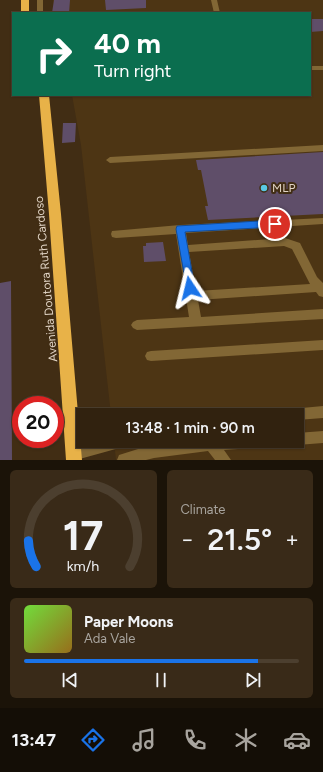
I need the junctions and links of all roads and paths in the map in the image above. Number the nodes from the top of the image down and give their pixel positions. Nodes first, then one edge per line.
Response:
1 (25, 0) edge
2 (40, 0) edge
3 (214, 0) edge
4 (25, 12) edge
5 (40, 12) edge
6 (217, 12) edge
7 (311, 68) edge
8 (323, 68) edge
9 (44, 96) edge
10 (323, 148) edge
11 (110, 160) dead end
12 (323, 221) edge
13 (180, 229) junction
14 (116, 234) dead end
15 (184, 249) junction
16 (321, 289) edge
17 (192, 296) junction
18 (323, 314) edge
19 (196, 322) junction
20 (137, 326) dead end
21 (323, 345) edge
22 (151, 356) dead end
23 (323, 412) edge
24 (304, 414) edge
25 (323, 437) edge
26 (304, 438) edge
27 (102, 448) edge
28 (172, 448) edge
29 (214, 448) edge
30 (74, 457) edge
31 (124, 460) edge
32 (224, 460) edge

1 - 4 highway
2 - 5 street
3 - 6 street
7 - 8 street
9 - 30 highway, Avenida Doutora Ruth Cardoso
10 - 11 street
12 - 13 street
13 - 14 street
13 - 15 street
15 - 16 street
15 - 17 street
16 - 17 street
17 - 19 street
18 - 19 street
19 - 20 street
21 - 22 street
23 - 24 street
25 - 26 street
27 - 30 street
28 - 31 street
29 - 32 street

